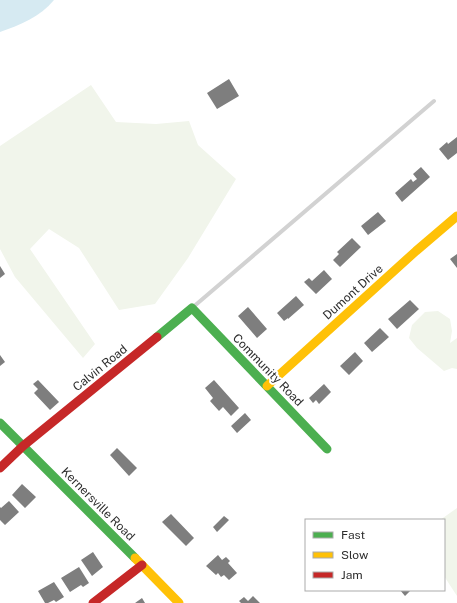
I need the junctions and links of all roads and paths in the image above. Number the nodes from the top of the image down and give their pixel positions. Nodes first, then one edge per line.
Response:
1 (434, 101) dead end
2 (457, 216) edge
3 (192, 308) junction
4 (267, 386) junction
5 (0, 423) edge
6 (23, 446) junction
7 (327, 449) dead end
8 (0, 468) edge
9 (142, 565) junction
10 (94, 603) edge
11 (179, 603) edge

1 - 3 lane
2 - 4 street, Dumont Drive
3 - 4 street, Community Road
3 - 6 street, Calvin Road
4 - 7 street, Community Road
5 - 6 street, Kernersville Road
6 - 8 street, Calvin Road
6 - 9 street, Kernersville Road
9 - 10 street
9 - 11 street, Kernersville Road

